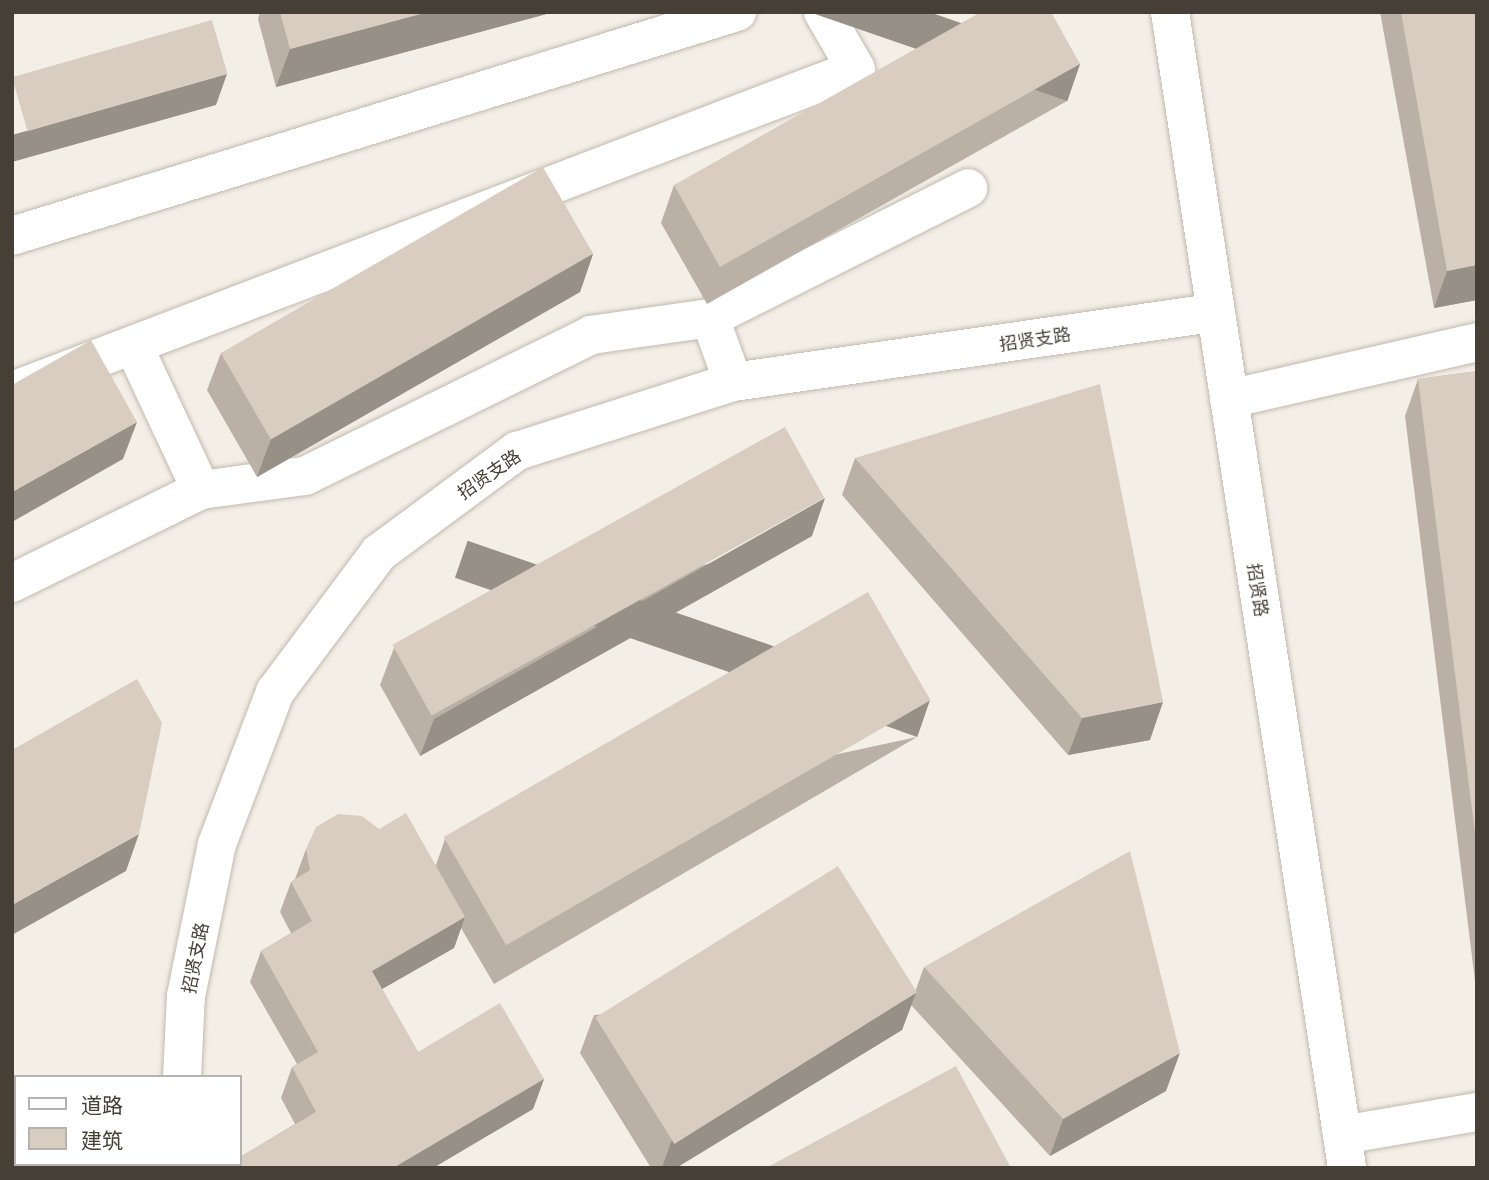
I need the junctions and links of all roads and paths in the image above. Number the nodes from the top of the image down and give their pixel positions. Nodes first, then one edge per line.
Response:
1 (737, 12) edge
2 (823, 12) edge
3 (1170, 12) edge
4 (968, 188) dead end
5 (12, 236) edge
6 (1216, 312) junction
7 (709, 318) junction
8 (1477, 342) edge
9 (133, 345) junction
10 (733, 382) junction
11 (12, 391) edge
12 (1229, 399) junction
13 (201, 490) junction
14 (12, 583) edge
15 (182, 1075) edge
16 (1477, 1112) edge
17 (1344, 1152) edge

1 - 5 street
2 - 9 street
3 - 6 street, 招贤路
4 - 7 street
6 - 10 street, 招贤支路
6 - 12 street, 招贤路
7 - 10 street
7 - 13 street
8 - 12 street
9 - 11 street
9 - 13 street
10 - 15 street, 招贤支路
12 - 17 street, 招贤路
13 - 14 street
16 - 17 street

